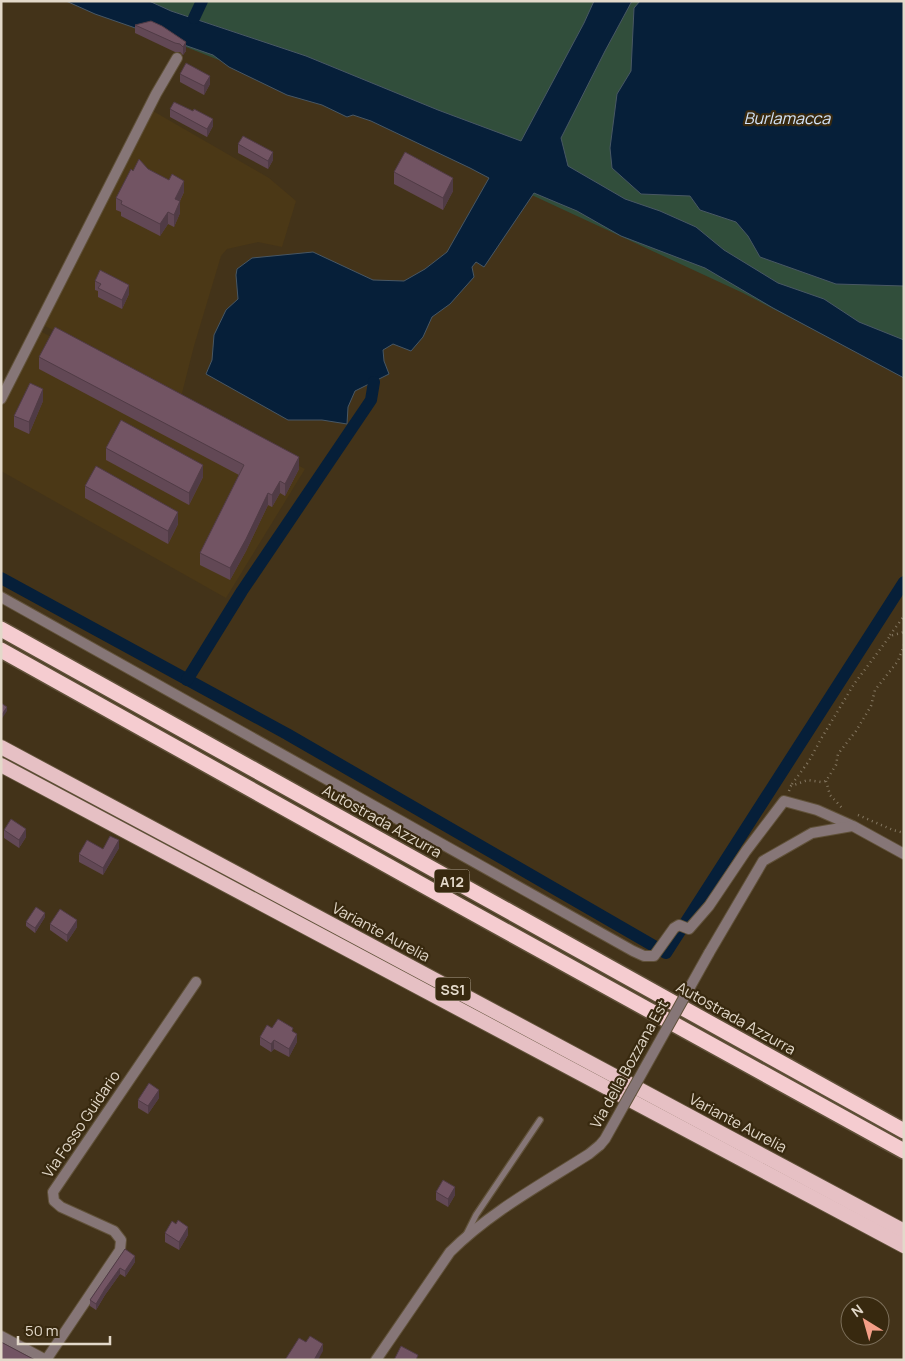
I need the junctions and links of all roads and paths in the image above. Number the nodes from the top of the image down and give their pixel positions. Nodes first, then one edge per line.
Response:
1 (177, 58) dead end
2 (1, 398) edge
3 (1, 597) edge
4 (904, 616) edge
5 (1, 629) edge
6 (904, 632) edge
7 (890, 636) junction
8 (904, 645) edge
9 (1, 650) edge
10 (1, 748) edge
11 (1, 765) edge
12 (826, 781) junction
13 (791, 786) junction
14 (784, 801) junction
15 (844, 809) dead end
16 (852, 812) dead end
17 (853, 826) junction
18 (904, 832) edge
19 (904, 854) edge
20 (196, 982) dead end
21 (540, 1120) dead end
22 (904, 1131) edge
23 (904, 1151) edge
24 (904, 1230) edge
25 (463, 1239) junction
26 (904, 1246) edge
27 (1, 1336) edge
28 (46, 1360) edge
29 (376, 1360) edge

1 - 2 street
3 - 14 street
4 - 7 path
5 - 22 highway, Autostrada Azzurra / A12
6 - 7 path
7 - 13 path
8 - 12 path
9 - 23 highway, A12
10 - 24 highway, Variante Aurelia / SS1
11 - 26 highway, Variante Aurelia / SS1
12 - 13 path
12 - 15 path
13 - 14 path
14 - 17 street
16 - 18 path
17 - 19 street
17 - 25 street, Via della Bozzana Est, bridge
20 - 28 street, Via Fosso Guidario
21 - 25 lane
25 - 29 street, Via della Bozzana Est
27 - 28 street, Via Fosso Guidario

